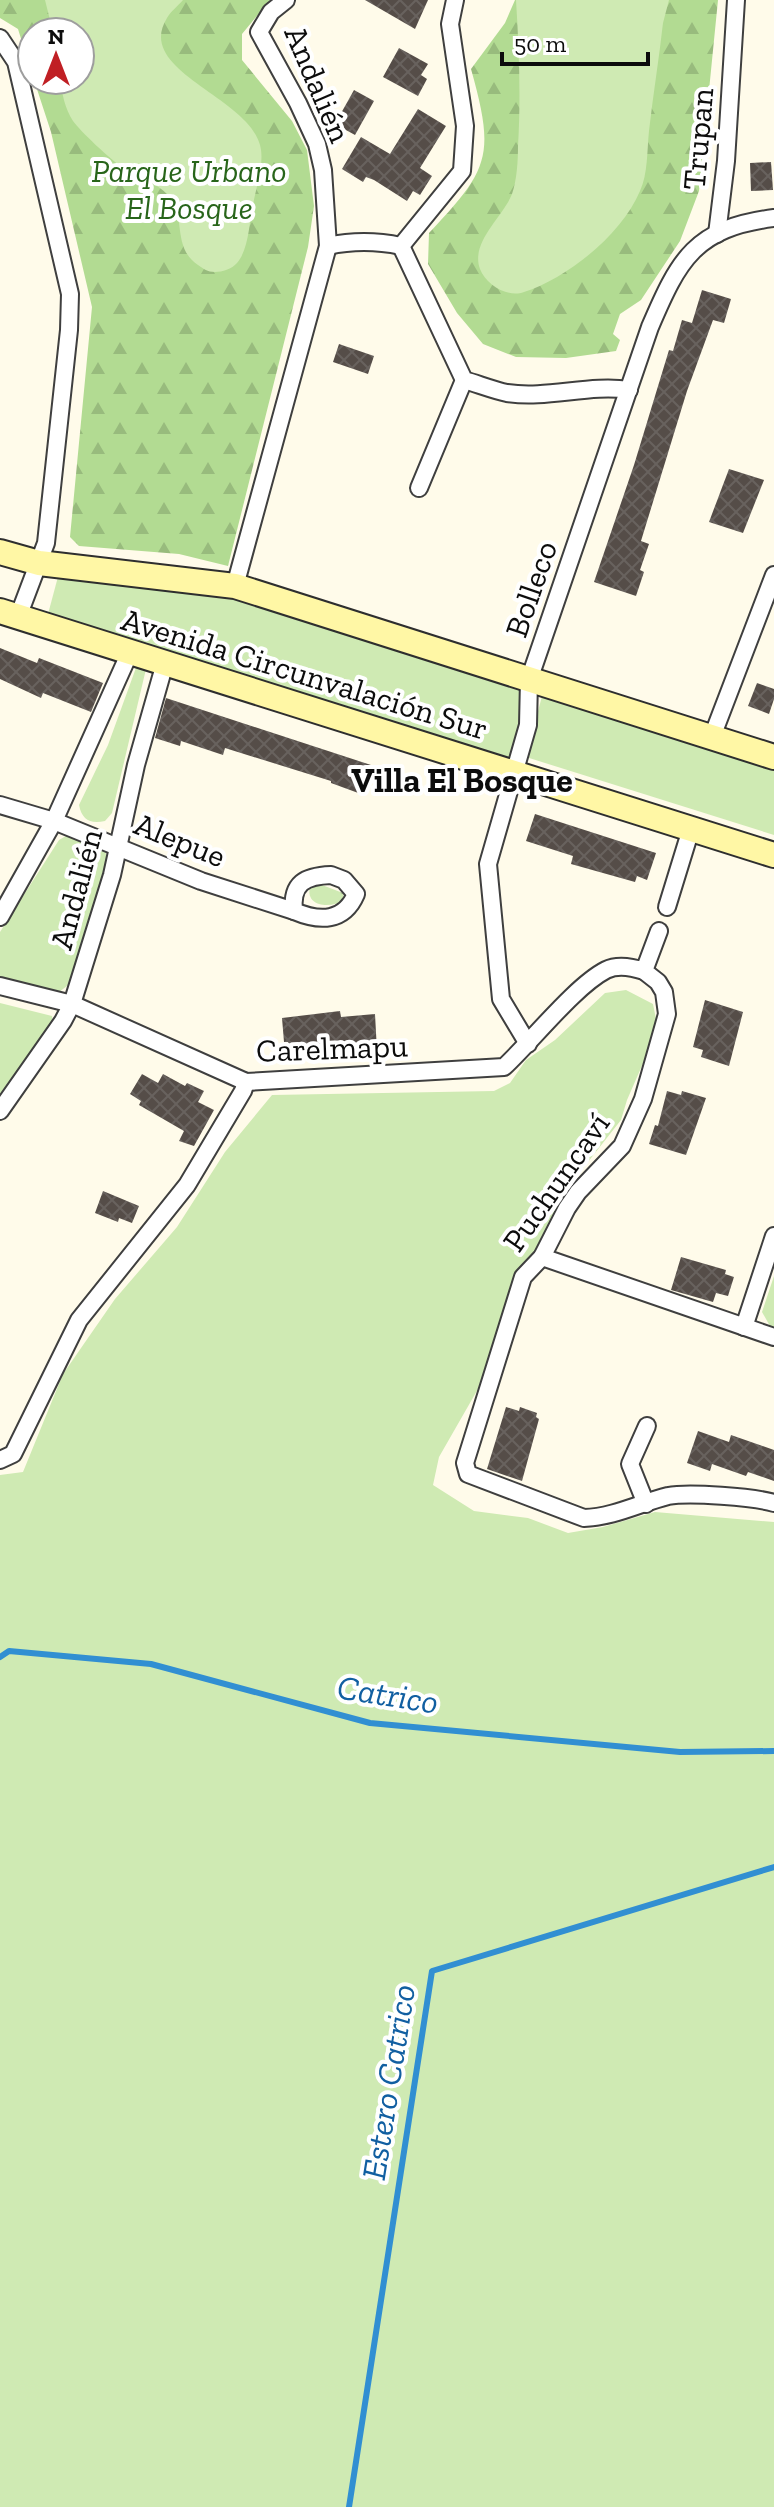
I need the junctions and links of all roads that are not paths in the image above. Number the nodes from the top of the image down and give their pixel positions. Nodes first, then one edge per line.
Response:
1 (286, 0) edge
2 (455, 0) edge
3 (736, 0) edge
4 (0, 38) edge
5 (774, 218) edge
6 (717, 234) junction
7 (328, 246) junction
8 (401, 246) junction
9 (464, 380) junction
10 (629, 390) junction
11 (419, 488) dead end
12 (0, 552) edge
13 (39, 563) junction
14 (774, 575) edge
15 (235, 586) junction
16 (9, 614) edge
17 (130, 652) junction
18 (165, 663) junction
19 (529, 680) junction
20 (712, 737) junction
21 (774, 757) edge
22 (515, 773) junction
23 (0, 805) edge
24 (54, 821) junction
25 (691, 829) junction
26 (118, 845) junction
27 (774, 855) edge
28 (667, 907) dead end
29 (294, 911) dead end
30 (0, 917) edge
31 (659, 931) dead end
32 (644, 971) junction
33 (0, 986) edge
34 (72, 1004) junction
35 (528, 1044) junction
36 (246, 1082) junction
37 (0, 1111) edge
38 (774, 1237) edge
39 (542, 1257) junction
40 (744, 1327) junction
41 (774, 1337) edge
42 (647, 1426) dead end
43 (0, 1460) edge
44 (774, 1503) edge
45 (646, 1504) junction

1 - 7 street, Andalién
2 - 8 street
3 - 6 street, Trupan
4 - 13 street
5 - 6 street, Bolleco
6 - 10 street, Bolleco
7 - 8 street
7 - 15 street, Andalién
8 - 9 street
9 - 10 street
9 - 11 street
10 - 19 street, Bolleco
12 - 13 main road, Avenida Circunvalación Sur
13 - 15 main road, Avenida Circunvalación Sur
13 - 16 street
14 - 20 street
15 - 19 main road, Avenida Circunvalación Sur
16 - 17 main road, Avenida Circunvalación Sur
17 - 18 main road, Avenida Circunvalación Sur
17 - 24 street, Andalién
18 - 22 main road, Avenida Circunvalación Sur
18 - 26 street, Andalién
19 - 20 main road, Avenida Circunvalación Sur
19 - 22 street, Bolleco
20 - 21 main road, Avenida Circunvalación Sur
22 - 25 main road, Avenida Circunvalación Sur
22 - 35 street, Bolleco
23 - 24 street, Alepue
24 - 26 street, Alepue
24 - 30 street, Andalién
25 - 27 main road, Avenida Circunvalación Sur
25 - 28 street
26 - 29 street, Alepue
26 - 34 street, Andalién
31 - 32 street
32 - 35 street, Carelmapu
32 - 39 street, Puchuncaví
33 - 34 street, Carelmapu
34 - 36 street, Carelmapu
34 - 37 street, Andalién
35 - 36 street, Carelmapu
36 - 43 street
38 - 40 street
39 - 40 street
39 - 45 street, Puchuncaví
40 - 41 street
42 - 45 street
44 - 45 street

